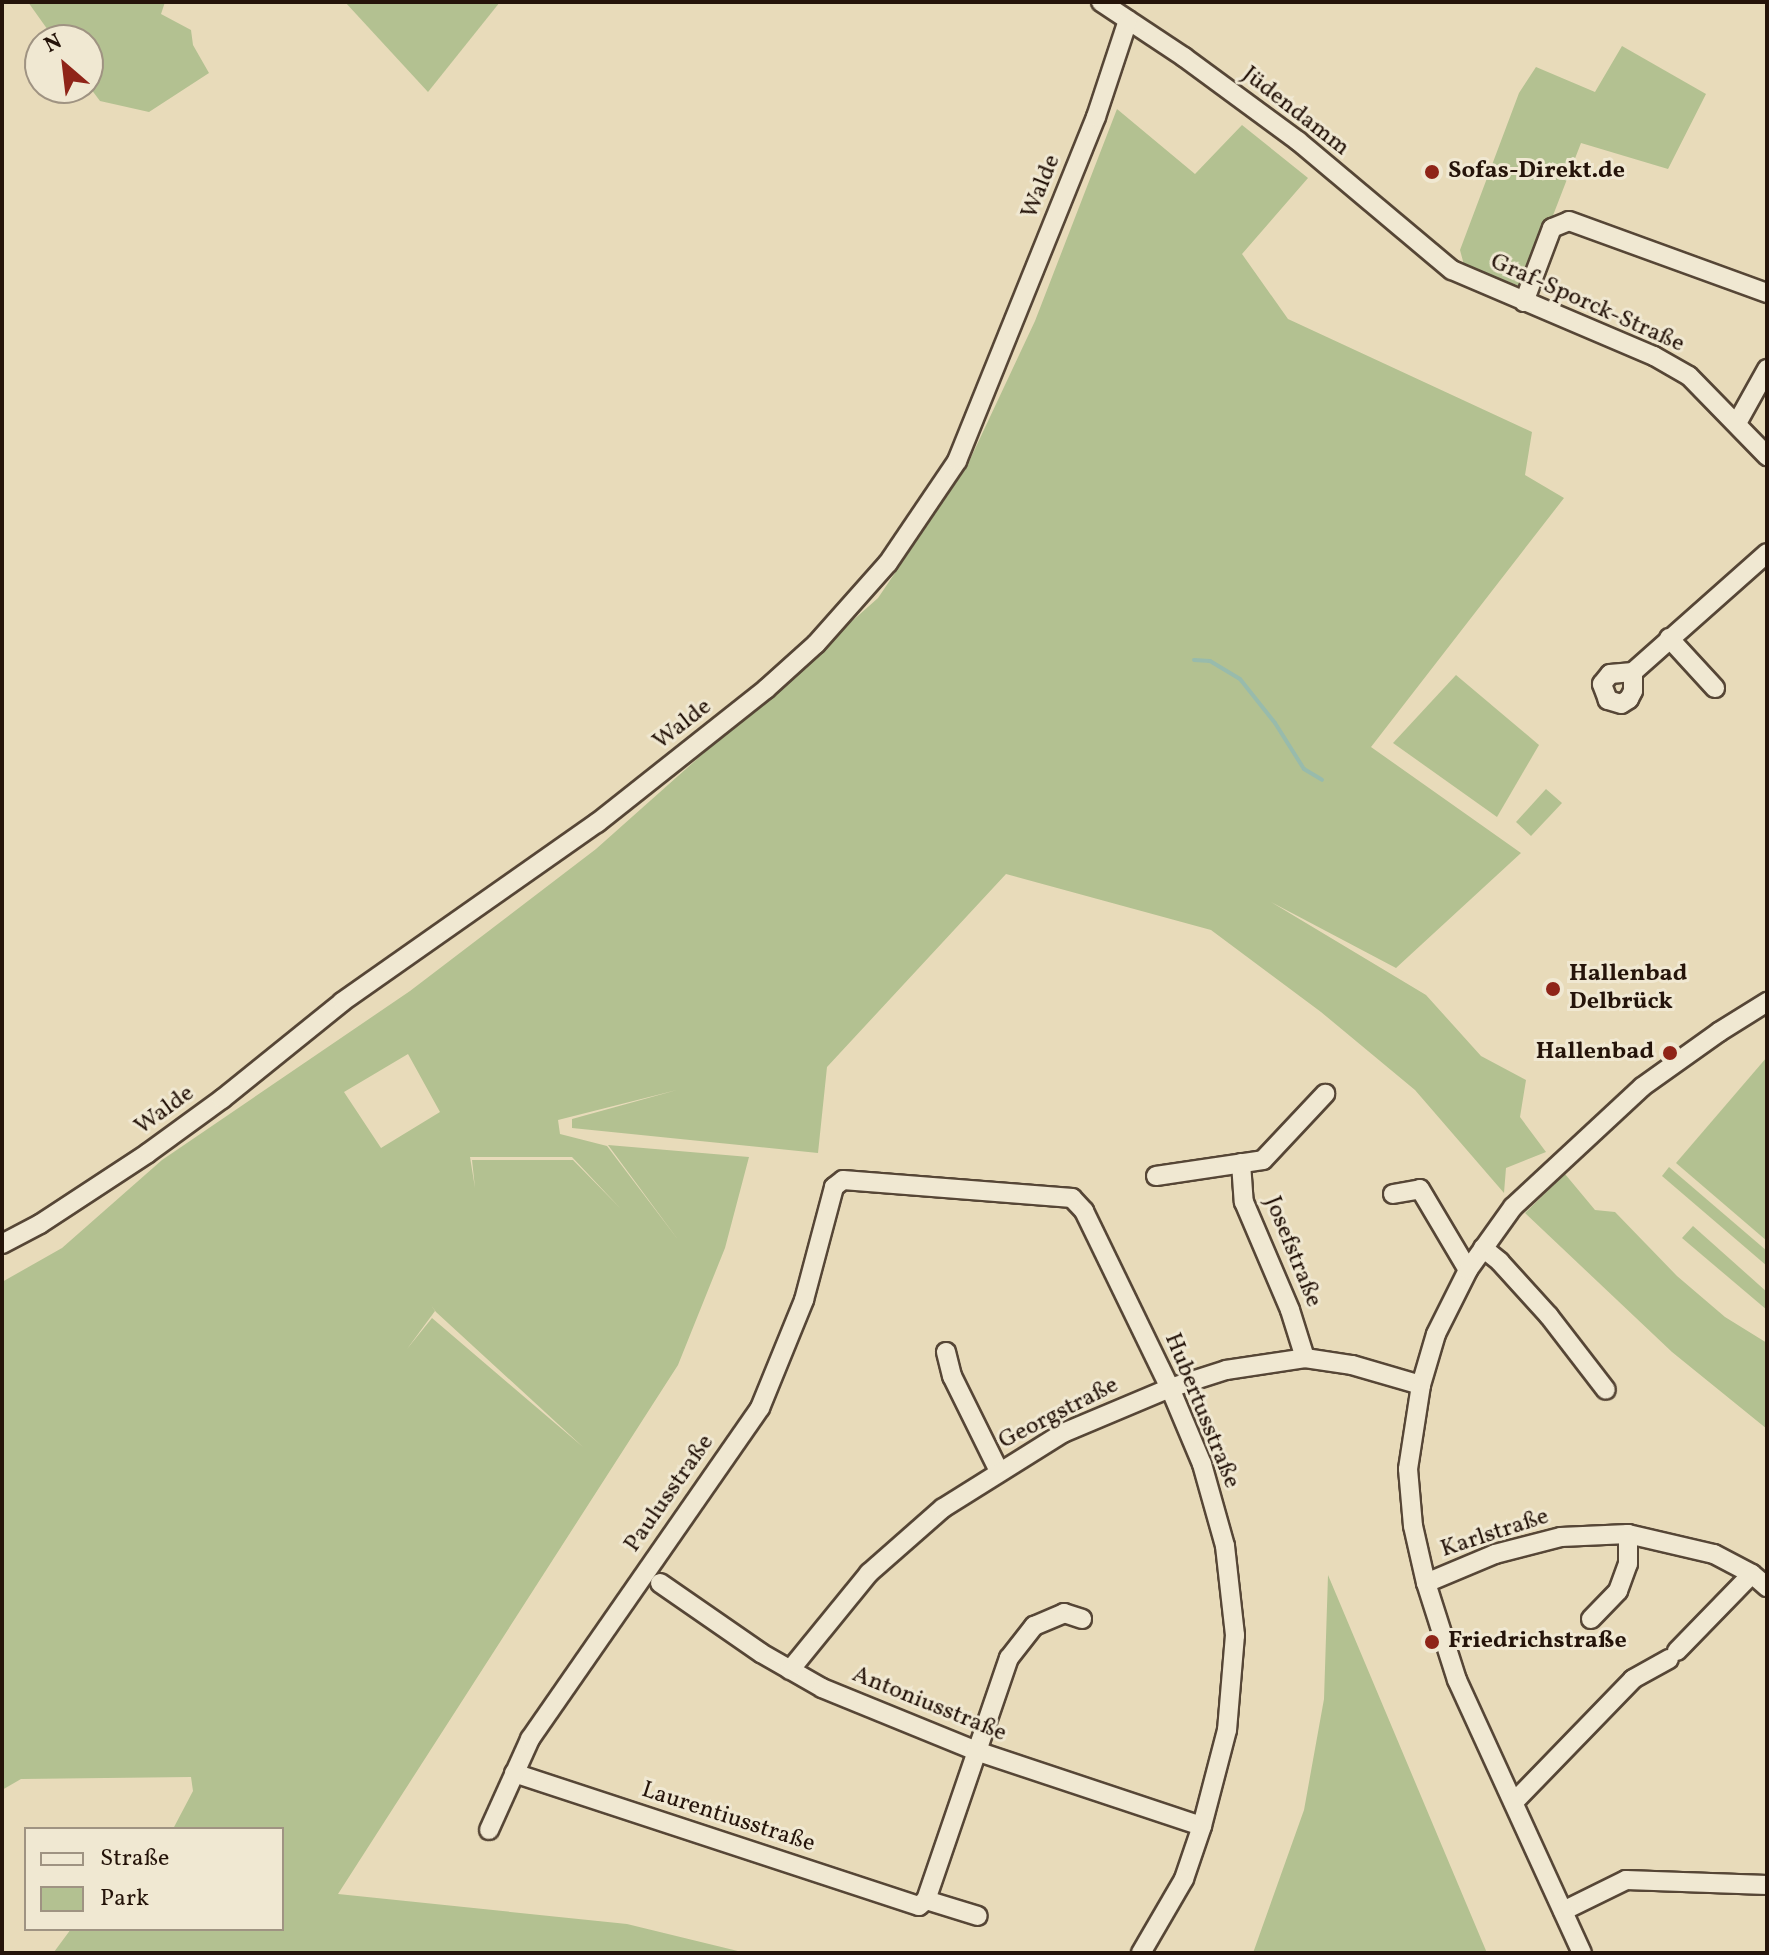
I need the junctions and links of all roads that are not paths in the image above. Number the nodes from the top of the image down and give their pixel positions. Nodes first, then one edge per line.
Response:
1 (1101, 2) edge
2 (1128, 20) junction
3 (1452, 270) joint
4 (1767, 293) edge
5 (1524, 302) junction
6 (1767, 369) edge
7 (1737, 423) junction
8 (1767, 456) edge
9 (1767, 553) edge
10 (1669, 638) junction
11 (1633, 672) dead end
12 (1715, 688) dead end
13 (1767, 1002) edge
14 (1325, 1094) dead end
15 (1241, 1163) junction
16 (1156, 1176) dead end
17 (856, 1181) joint
18 (1393, 1194) dead end
19 (2, 1244) edge
20 (1483, 1248) junction
21 (1468, 1270) junction
22 (946, 1352) dead end
23 (1305, 1358) junction
24 (1421, 1385) junction
25 (1170, 1388) junction
26 (1606, 1390) dead end
27 (999, 1471) junction
28 (1628, 1534) junction
29 (653, 1560) junction
30 (1752, 1574) junction
31 (640, 1582) junction
32 (660, 1583) junction
33 (1426, 1583) junction
34 (1767, 1587) edge
35 (1082, 1619) dead end
36 (1591, 1619) dead end
37 (790, 1670) junction
38 (976, 1751) junction
39 (514, 1773) junction
40 (1514, 1802) junction
41 (1202, 1826) junction
42 (489, 1830) dead end
43 (1767, 1885) edge
44 (926, 1900) junction
45 (1563, 1911) junction
46 (978, 1916) dead end
47 (1141, 1953) edge
48 (1582, 1953) edge

1 - 2 street, Jüdendamm
2 - 3 street, Jüdendamm
2 - 19 street, Walde
3 - 5 street, Graf-Sporck-Straße
4 - 5 street
5 - 7 street, Graf-Sporck-Straße
6 - 7 street
7 - 8 street, Graf-Sporck-Straße
9 - 10 street
10 - 11 street
10 - 12 street
13 - 20 street
14 - 15 street
15 - 16 street
15 - 23 street, Josefstraße
17 - 25 street, Hubertusstraße
17 - 29 street, Paulusstraße
18 - 21 street
20 - 21 street
20 - 26 street
21 - 24 street
22 - 27 street
23 - 24 street, Georgstraße
23 - 25 street, Georgstraße
24 - 33 street
25 - 27 street, Georgstraße
25 - 41 street, Hubertusstraße
27 - 37 street, Georgstraße
28 - 30 street, Karlstraße
28 - 33 street, Karlstraße
28 - 36 street
29 - 31 street, Paulusstraße
29 - 32 street
30 - 34 street, Karlstraße
30 - 40 street
31 - 32 street
31 - 39 street, Paulusstraße
32 - 37 street, Antoniusstraße
33 - 40 street
35 - 38 street
37 - 38 street, Antoniusstraße
38 - 41 street, Antoniusstraße
38 - 44 street
39 - 42 street, Paulusstraße
39 - 44 street, Laurentiusstraße
40 - 45 street
41 - 47 street, Hubertusstraße
43 - 45 street
44 - 46 street, Laurentiusstraße
45 - 48 street

